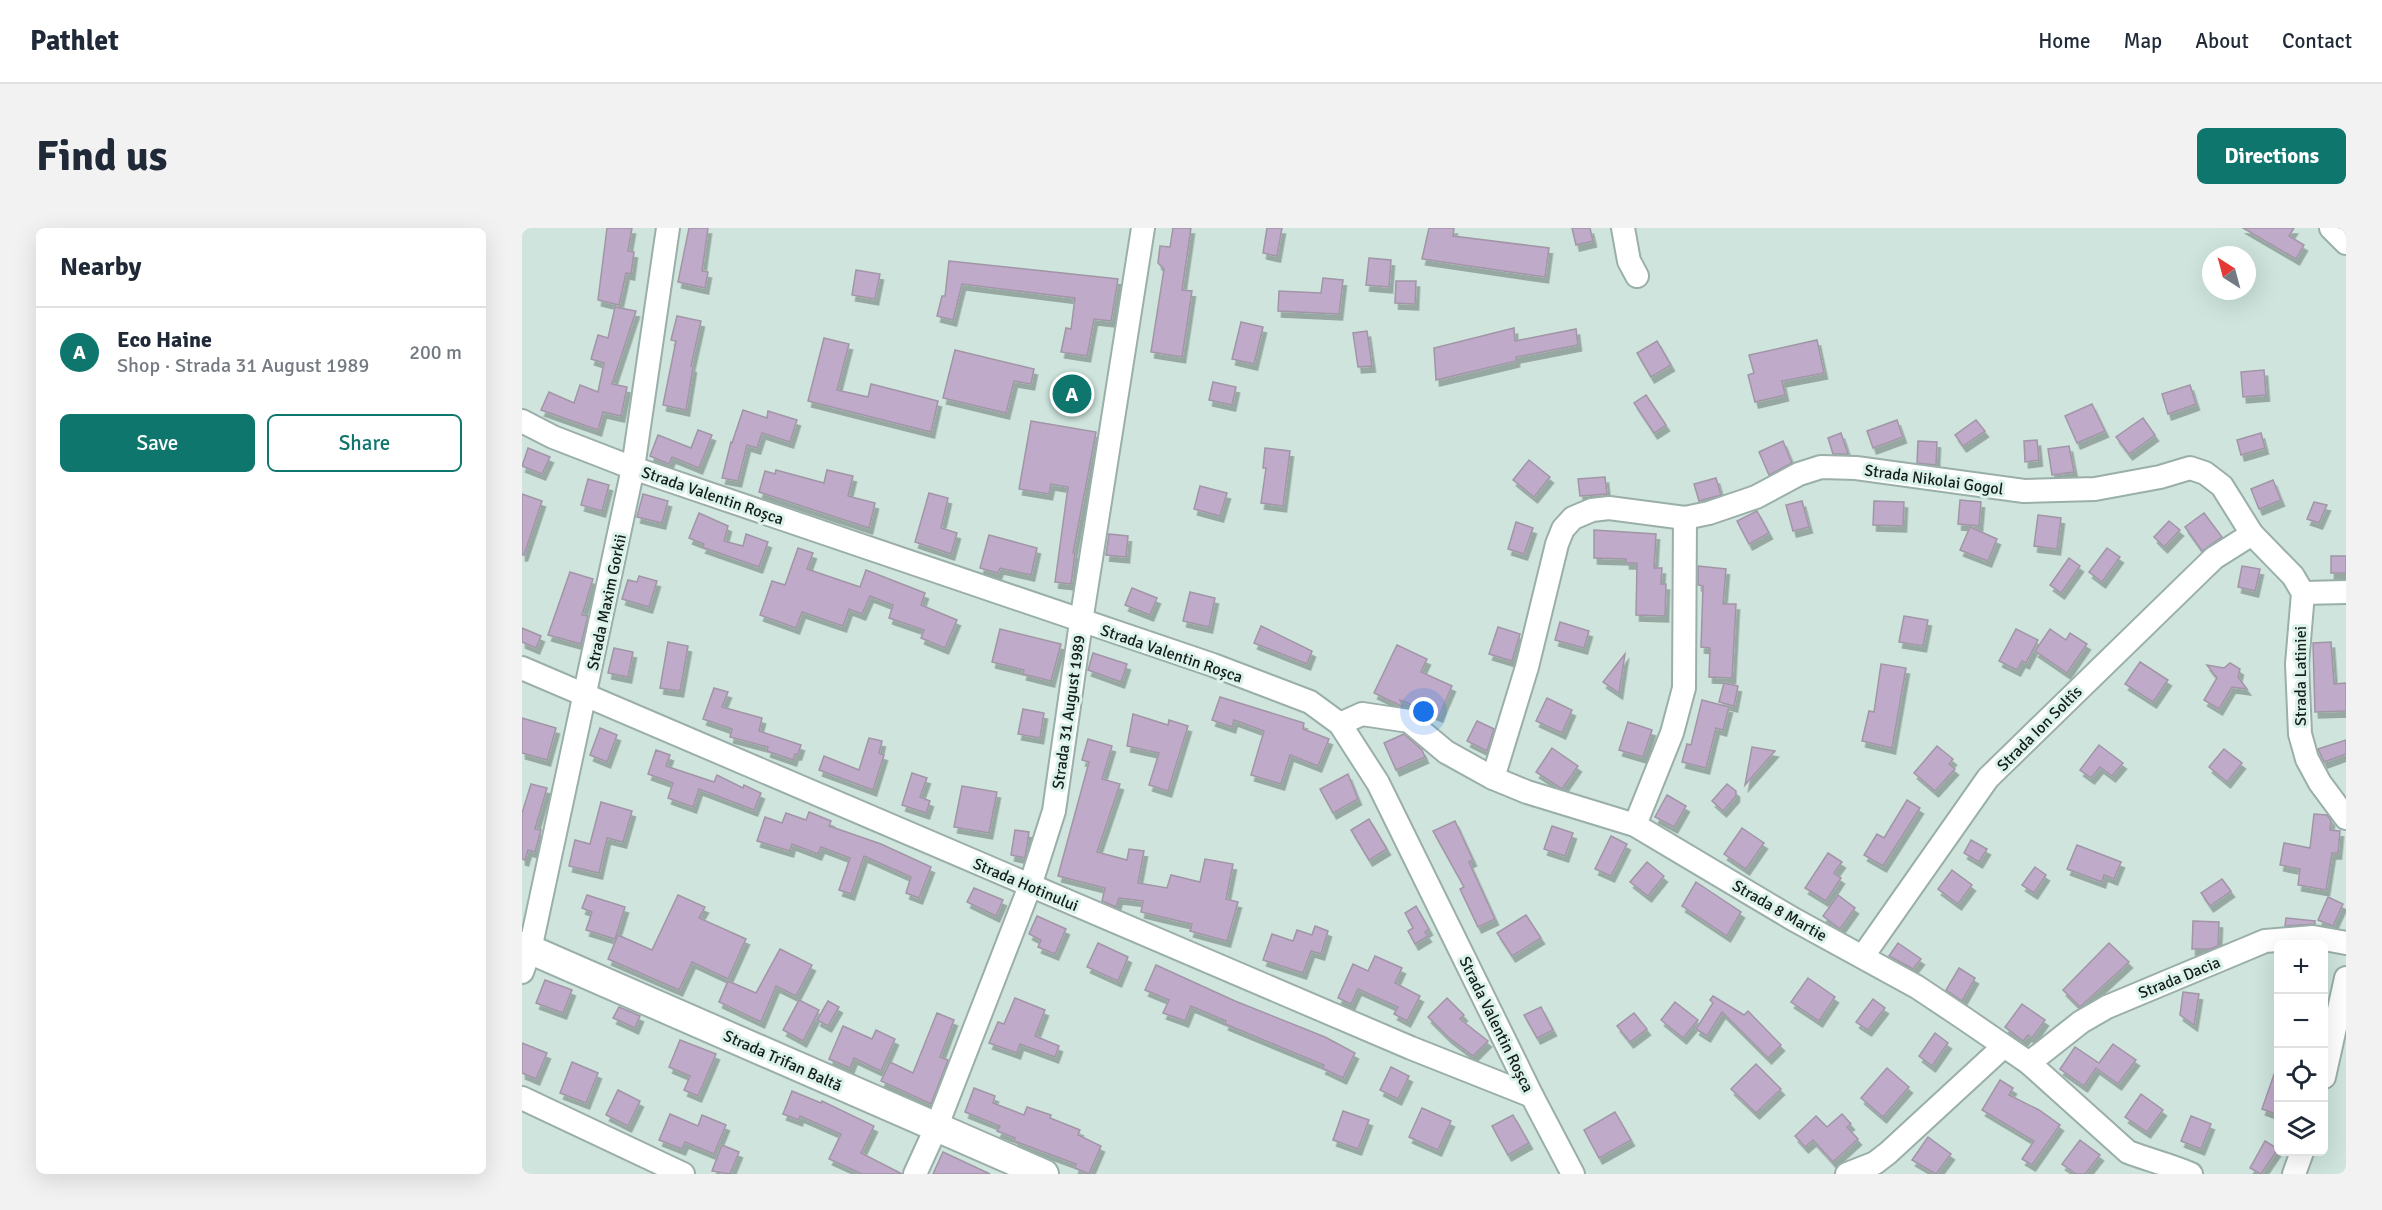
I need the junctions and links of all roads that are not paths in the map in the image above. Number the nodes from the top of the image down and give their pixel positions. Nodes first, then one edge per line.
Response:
1 (668, 228) edge
2 (1143, 228) edge
3 (1623, 228) edge
4 (2331, 228) edge
5 (2346, 243) edge
6 (1637, 276) dead end
7 (522, 421) edge
8 (633, 468) junction
9 (1685, 518) junction
10 (2252, 534) junction
11 (2346, 592) edge
12 (2303, 593) junction
13 (1081, 622) junction
14 (522, 668) edge
15 (586, 696) junction
16 (1340, 724) junction
17 (1494, 778) junction
18 (2346, 818) edge
19 (1635, 825) junction
20 (1030, 886) junction
21 (2346, 943) edge
22 (525, 956) edge
23 (1863, 956) junction
24 (2346, 978) edge
25 (2003, 1047) junction
26 (2328, 1059) edge
27 (2029, 1064) junction
28 (1532, 1095) junction
29 (522, 1098) edge
30 (936, 1128) junction
31 (2301, 1156) edge
32 (683, 1174) edge
33 (915, 1174) edge
34 (1044, 1174) edge
35 (1574, 1174) edge
36 (1847, 1174) edge
37 (2191, 1174) edge
38 (2294, 1174) edge

1 - 8 street, Strada Maxim Gorkii
2 - 13 street, Strada 31 August 1989
3 - 6 street
4 - 5 street
7 - 8 street, Strada Valentin Roșca
8 - 13 street, Strada Valentin Roșca
8 - 15 street, Strada Maxim Gorkii
9 - 10 street, Strada Nikolai Gogol
9 - 17 street, Strada Nikolai Gogol
9 - 19 street
10 - 12 street
10 - 23 street, Strada Ion Soltîs
11 - 12 street
12 - 18 street, Strada Latiniei
13 - 16 street, Strada Valentin Roșca
13 - 20 street, Strada 31 August 1989
14 - 15 street, Strada Hotinului
15 - 20 street, Strada Hotinului
15 - 22 street, Strada Maxim Gorkii
16 - 17 street, Strada 8 Martie
16 - 28 street, Strada Valentin Roșca
17 - 19 street, Strada 8 Martie
19 - 23 street, Strada 8 Martie
20 - 28 street, Strada Hotinului
20 - 30 street, Strada 31 August 1989
21 - 27 street, Strada Dacia
22 - 30 main road, Strada Trifan Baltă
23 - 25 street, Strada 8 Martie
24 - 26 street
25 - 27 street, Strada 8 Martie
25 - 36 street
27 - 37 street, Strada 8 Martie
28 - 35 street, Strada Valentin Roșca
29 - 32 street
30 - 33 street, Strada 31 August 1989
30 - 34 main road, Strada Trifan Baltă
31 - 38 street

